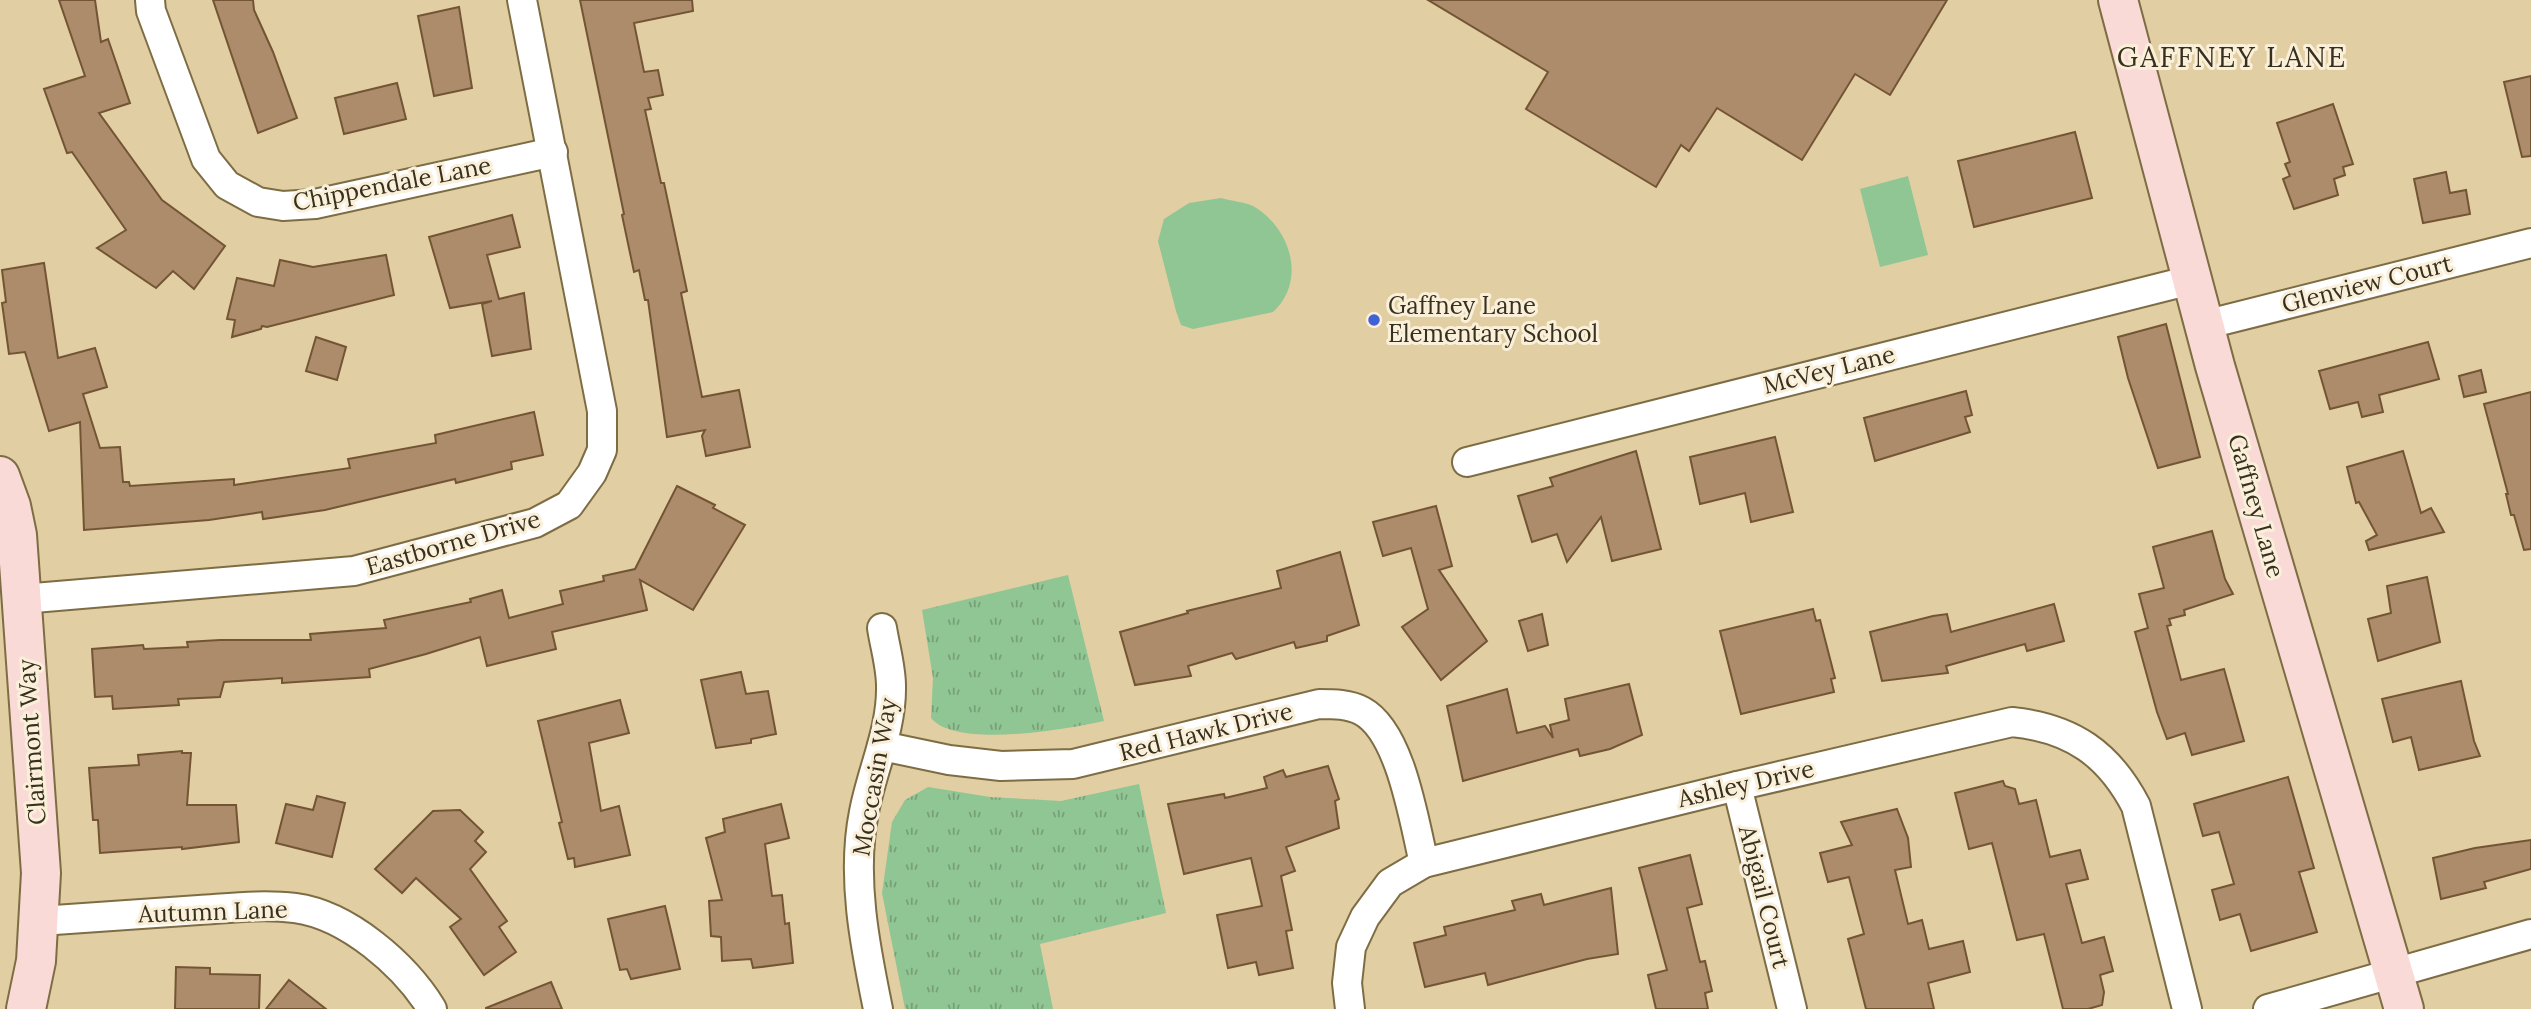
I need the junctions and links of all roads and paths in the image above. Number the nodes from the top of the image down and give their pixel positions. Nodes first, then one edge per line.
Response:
1 (150, 0) edge
2 (522, 0) edge
3 (2118, 0) edge
4 (553, 152) junction
5 (2531, 243) edge
6 (2191, 280) junction
7 (2204, 324) junction
8 (1467, 461) dead end
9 (0, 476) edge
10 (23, 599) junction
11 (882, 628) dead end
12 (882, 746) junction
13 (1737, 786) junction
14 (1424, 863) junction
15 (40, 921) junction
16 (2531, 934) edge
17 (2393, 972) junction
18 (26, 1009) edge
19 (432, 1009) edge
20 (878, 1009) edge
21 (1350, 1009) edge
22 (1791, 1009) edge
23 (2187, 1009) edge
24 (2268, 1009) edge
25 (2404, 1009) edge

1 - 4 street, Chippendale Lane
2 - 4 street, Eastborne Drive
3 - 6 street, Gaffney Lane
4 - 10 street, Eastborne Drive
5 - 7 street, Glenview Court
6 - 7 street, Gaffney Lane
6 - 8 street, McVey Lane
7 - 17 street, Gaffney Lane
9 - 10 street, Clairmont Way
10 - 15 street, Clairmont Way
11 - 12 street, Moccasin Way
12 - 14 street, Red Hawk Drive
12 - 20 street, Moccasin Way
13 - 14 street, Ashley Drive
13 - 22 street, Abigail Court
13 - 23 street, Ashley Drive
14 - 21 street, Ashley Drive
15 - 18 street, Clairmont Way
15 - 19 street, Autumn Lane
16 - 17 street
17 - 24 street
17 - 25 street, Gaffney Lane

